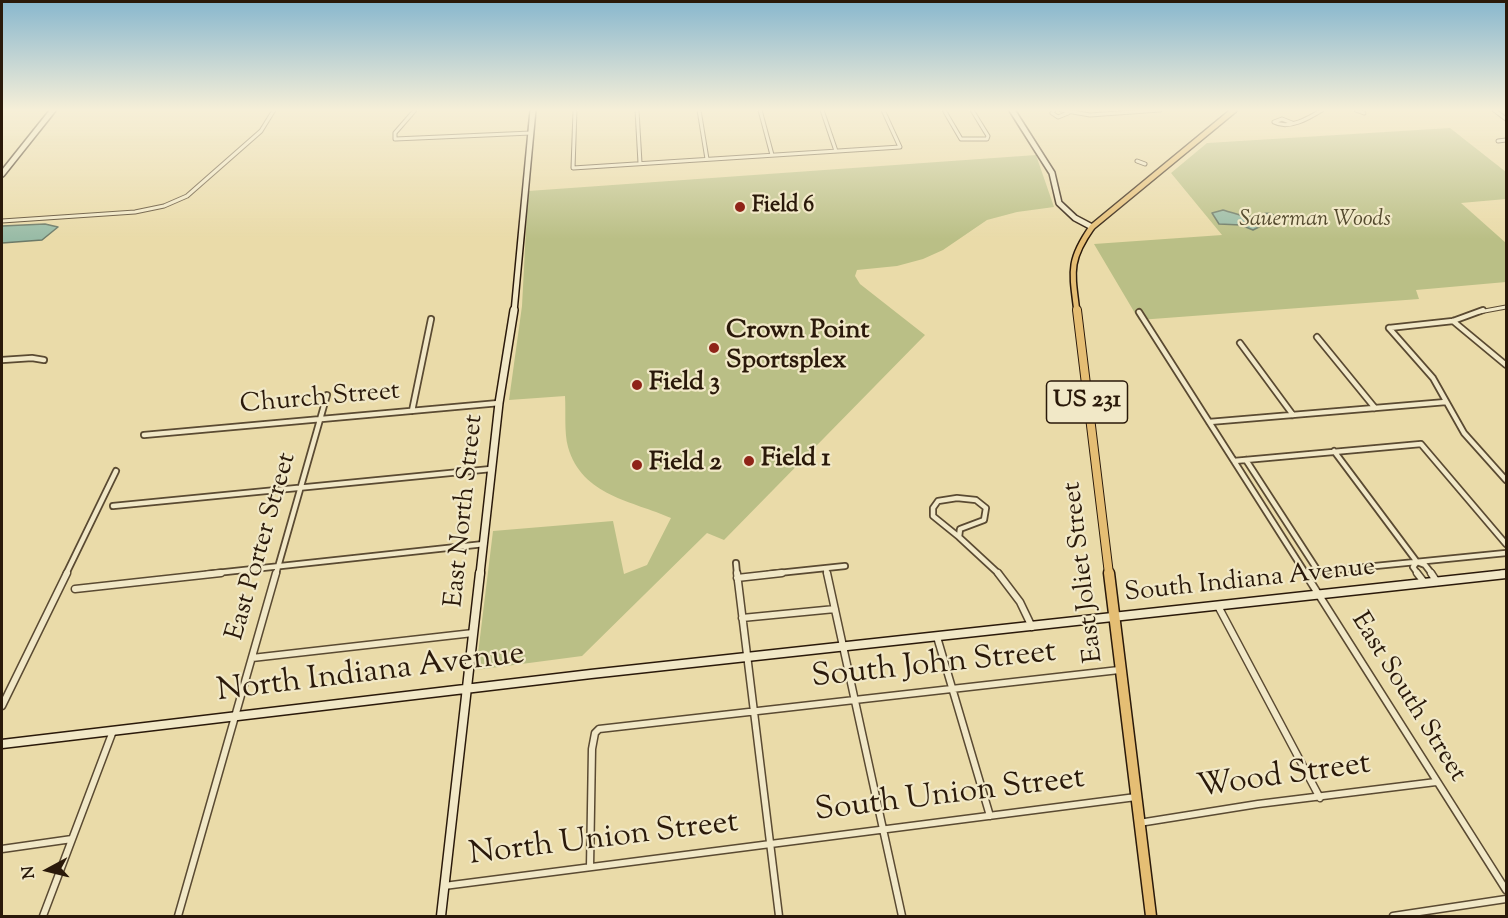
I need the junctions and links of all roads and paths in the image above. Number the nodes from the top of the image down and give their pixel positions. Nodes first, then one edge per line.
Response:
1 (19, 153) edge
2 (236, 153) edge
3 (529, 153) edge
4 (574, 153) edge
5 (639, 153) edge
6 (705, 153) edge
7 (807, 153) edge
8 (1039, 153) edge
9 (1182, 153) edge
10 (772, 155) joint
11 (706, 159) junction
12 (1137, 161) dead end
13 (640, 163) junction
14 (1145, 164) dead end
15 (2, 174) edge
16 (2, 221) edge
17 (1092, 227) junction
18 (1506, 307) edge
19 (1139, 312) dead end
20 (431, 319) dead end
21 (1453, 321) junction
22 (1317, 337) dead end
23 (1240, 343) dead end
24 (2, 360) edge
25 (44, 360) dead end
26 (1506, 365) edge
27 (327, 396) dead end
28 (1446, 402) junction
29 (499, 403) junction
30 (1376, 408) junction
31 (412, 411) junction
32 (1293, 415) junction
33 (321, 419) junction
34 (1209, 422) junction
35 (144, 435) dead end
36 (1334, 451) junction
37 (1246, 460) junction
38 (1234, 461) junction
39 (491, 469) junction
40 (116, 471) dead end
41 (1506, 480) edge
42 (300, 488) junction
43 (113, 506) dead end
44 (959, 537) junction
45 (484, 544) junction
46 (1506, 544) edge
47 (1506, 553) edge
48 (1417, 562) junction
49 (736, 563) dead end
50 (278, 566) junction
51 (845, 566) dead end
52 (826, 568) junction
53 (1318, 572) junction
54 (1305, 573) junction
55 (1506, 574) edge
56 (737, 578) junction
57 (1437, 582) junction
58 (1425, 584) junction
59 (75, 589) dead end
60 (1319, 595) junction
61 (1218, 606) junction
62 (835, 609) junction
63 (742, 618) junction
64 (1113, 618) junction
65 (1032, 627) junction
66 (474, 633) junction
67 (937, 637) junction
68 (843, 647) junction
69 (747, 657) junction
70 (252, 658) junction
71 (1119, 670) junction
72 (953, 688) junction
73 (467, 689) junction
74 (855, 699) junction
75 (2, 706) edge
76 (754, 711) junction
77 (235, 717) junction
78 (113, 731) junction
79 (2, 744) edge
80 (1436, 782) junction
81 (1136, 797) junction
82 (1320, 798) junction
83 (990, 816) junction
84 (1139, 823) junction
85 (883, 830) junction
86 (72, 839) junction
87 (770, 844) junction
88 (2, 849) edge
89 (590, 867) junction
90 (444, 886) junction
91 (1506, 890) edge
92 (1506, 898) edge
93 (43, 916) edge
94 (178, 916) edge
95 (441, 916) edge
96 (779, 916) edge
97 (902, 916) edge
98 (1151, 916) edge
99 (1393, 916) edge

1 - 15 street
2 - 16 street
3 - 29 street, East North Street
4 - 13 street
5 - 13 street
6 - 11 street
7 - 10 street
8 - 17 street
9 - 17 main road, US 231
10 - 11 street
11 - 13 street
12 - 14 street
17 - 64 main road, East Joliet Street / US 231
18 - 21 street
19 - 34 street, East South Street
20 - 31 street
21 - 26 street
21 - 28 street
22 - 30 street
23 - 32 street
24 - 25 street
27 - 33 street, East Porter Street
28 - 30 street
28 - 41 street
29 - 31 street, Church Street
29 - 39 street, East North Street
30 - 32 street
31 - 33 street, Church Street
32 - 34 street
33 - 35 street, Church Street
33 - 42 street, East Porter Street
34 - 38 street, East South Street
36 - 37 street
36 - 46 street
36 - 48 street
37 - 38 street
37 - 53 street
38 - 54 street, East South Street
39 - 42 street
39 - 45 street, East North Street
40 - 75 street
42 - 43 street
42 - 50 street, East Porter Street
44 - 44 street
44 - 65 street
45 - 50 street
45 - 66 street, East North Street
47 - 48 street
48 - 53 street
48 - 57 street
48 - 58 street
49 - 56 street
50 - 59 street
50 - 70 street, East Porter Street
51 - 52 street
52 - 56 street
52 - 62 street
53 - 54 street
54 - 60 street, East South Street
55 - 57 street, South Indiana Avenue
56 - 63 street
57 - 58 street, South Indiana Avenue
58 - 60 street, South Indiana Avenue
60 - 61 street, South Indiana Avenue
60 - 80 street, East South Street
61 - 64 street, South Indiana Avenue
61 - 82 street
62 - 63 street
62 - 68 street
63 - 69 street
64 - 65 street, South Indiana Avenue
64 - 71 main road, East Joliet Street / US 231
65 - 67 street, South Indiana Avenue
66 - 70 street
66 - 73 street, East North Street
67 - 68 street, South Indiana Avenue
67 - 72 street
68 - 69 street, South Indiana Avenue
68 - 74 street
69 - 73 street, North Indiana Avenue
69 - 76 street
70 - 77 street, East Porter Street
71 - 72 street, South John Street
71 - 81 main road, East Joliet Street / US 231
72 - 74 street, South John Street
72 - 83 street
73 - 77 street, North Indiana Avenue
73 - 90 street, East North Street
74 - 76 street, South John Street
74 - 85 street
76 - 87 street
76 - 89 street, South John Street
77 - 78 street, North Indiana Avenue
77 - 94 street, East Porter Street
78 - 79 street, North Indiana Avenue
78 - 86 street
80 - 82 street, Wood Street
80 - 91 street, East South Street
81 - 83 street, South Union Street
81 - 84 main road, East Joliet Street / US 231
82 - 84 street, Wood Street
83 - 85 street, South Union Street
84 - 98 main road, East Joliet Street / US 231
85 - 87 street, South Union Street
85 - 97 street
86 - 88 street
86 - 93 street
87 - 89 street, North Union Street
87 - 96 street
89 - 90 street, North Union Street
90 - 95 street, East North Street
92 - 99 street

